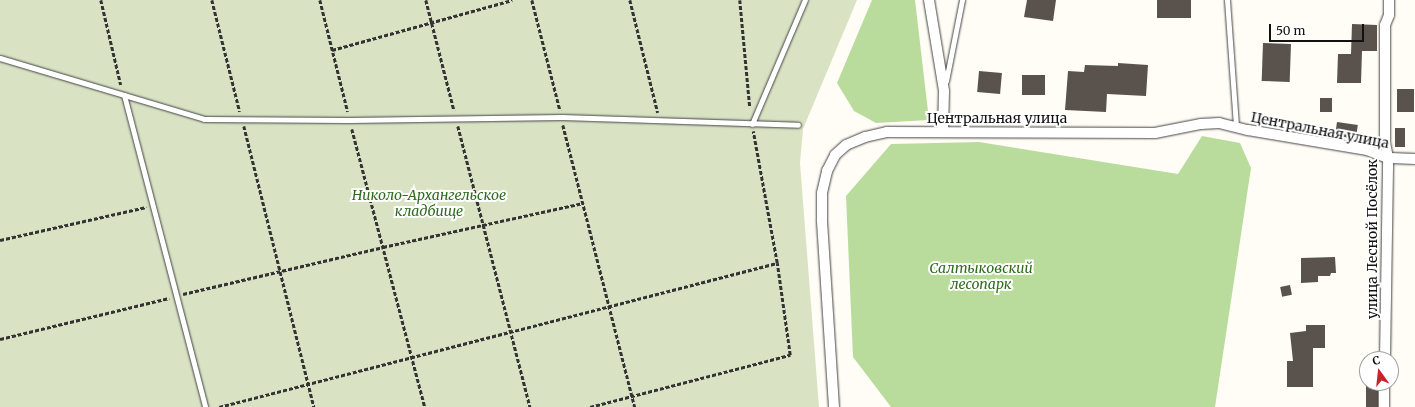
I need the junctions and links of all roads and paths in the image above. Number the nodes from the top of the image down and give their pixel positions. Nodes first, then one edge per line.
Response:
1 (101, 0) edge
2 (212, 0) edge
3 (320, 0) edge
4 (426, 0) edge
5 (512, 0) edge
6 (532, 0) edge
7 (630, 0) edge
8 (740, 0) edge
9 (805, 0) edge
10 (929, 0) edge
11 (962, 0) edge
12 (1226, 0) edge
13 (1389, 0) edge
14 (432, 22) junction
15 (332, 50) junction
16 (0, 58) edge
17 (944, 91) junction
18 (124, 95) junction
19 (562, 117) junction
20 (456, 118) junction
21 (242, 119) junction
22 (349, 120) junction
23 (660, 121) junction
24 (752, 124) junction
25 (798, 125) dead end
26 (1236, 127) junction
27 (943, 132) junction
28 (1388, 158) junction
29 (1415, 159) edge
30 (584, 203) junction
31 (152, 206) junction
32 (484, 225) junction
33 (0, 240) edge
34 (383, 247) junction
35 (777, 263) junction
36 (280, 271) junction
37 (176, 296) junction
38 (610, 306) junction
39 (511, 332) junction
40 (0, 338) edge
41 (1385, 351) edge
42 (412, 357) junction
43 (308, 384) junction
44 (1384, 391) edge
45 (633, 396) junction
46 (205, 407) edge
47 (219, 407) edge
48 (314, 407) edge
49 (425, 407) edge
50 (530, 407) edge
51 (590, 407) edge
52 (636, 407) edge
53 (834, 407) edge
54 (1384, 407) edge

1 - 18 path
2 - 21 path
3 - 15 path
4 - 14 path
5 - 14 path
6 - 19 path
7 - 23 path
8 - 24 path
9 - 24 lane
10 - 17 street
11 - 17 lane
12 - 26 lane
13 - 28 street, улица Лесной Посёлок
14 - 15 path
14 - 20 path
15 - 22 path
16 - 18 lane
17 - 27 street
18 - 21 lane
18 - 31 lane
19 - 20 lane
19 - 23 lane
19 - 30 path
20 - 22 lane
20 - 32 path
21 - 22 lane
21 - 36 path
22 - 34 path
23 - 24 lane
24 - 25 lane
24 - 35 path
26 - 27 street, Центральная улица
26 - 28 street, Центральная улица
27 - 53 street, Центральная улица
28 - 29 street, Центральная улица
28 - 41 street, улица Лесной Посёлок
30 - 32 path
30 - 38 path
31 - 33 path
31 - 37 lane
32 - 34 path
32 - 39 path
34 - 36 path
34 - 42 path
35 - 38 path
35 - 45 path
36 - 37 path
36 - 43 path
37 - 40 path
37 - 46 lane
38 - 39 path
38 - 45 path
39 - 42 path
39 - 50 path
42 - 43 path
42 - 49 path
43 - 47 path
43 - 48 path
44 - 54 street
45 - 51 path
45 - 52 path

